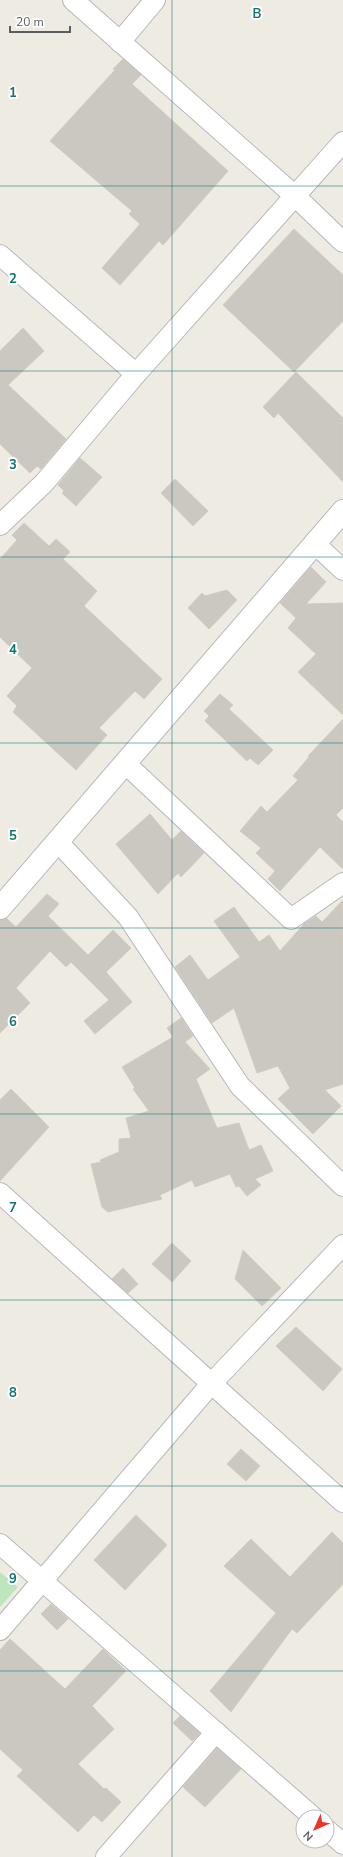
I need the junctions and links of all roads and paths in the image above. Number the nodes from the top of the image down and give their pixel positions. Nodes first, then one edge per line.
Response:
1 (73, 0) edge
2 (155, 0) edge
3 (120, 42) junction
4 (343, 142) edge
5 (295, 196) junction
6 (343, 242) edge
7 (0, 255) edge
8 (136, 374) junction
9 (343, 511) edge
10 (0, 525) edge
11 (314, 543) junction
12 (343, 570) edge
13 (126, 764) junction
14 (57, 841) junction
15 (343, 883) edge
16 (0, 908) edge
17 (343, 1186) edge
18 (0, 1193) edge
19 (343, 1245) edge
20 (211, 1384) junction
21 (343, 1502) edge
22 (0, 1544) edge
23 (42, 1581) junction
24 (0, 1630) edge
25 (216, 1732) junction
26 (304, 1809) edge
27 (335, 1837) edge
28 (343, 1844) edge
29 (106, 1857) edge

1 - 3 street
2 - 3 street
3 - 5 street
4 - 5 street
5 - 6 street
5 - 8 street
7 - 8 street
8 - 10 street
9 - 11 street
11 - 12 street
11 - 13 street
13 - 14 street
13 - 15 street
14 - 16 street
14 - 17 street
18 - 20 street
19 - 20 street
20 - 21 street
20 - 23 street
22 - 23 street
23 - 24 street
23 - 25 street
25 - 26 street
25 - 29 street
27 - 28 street

